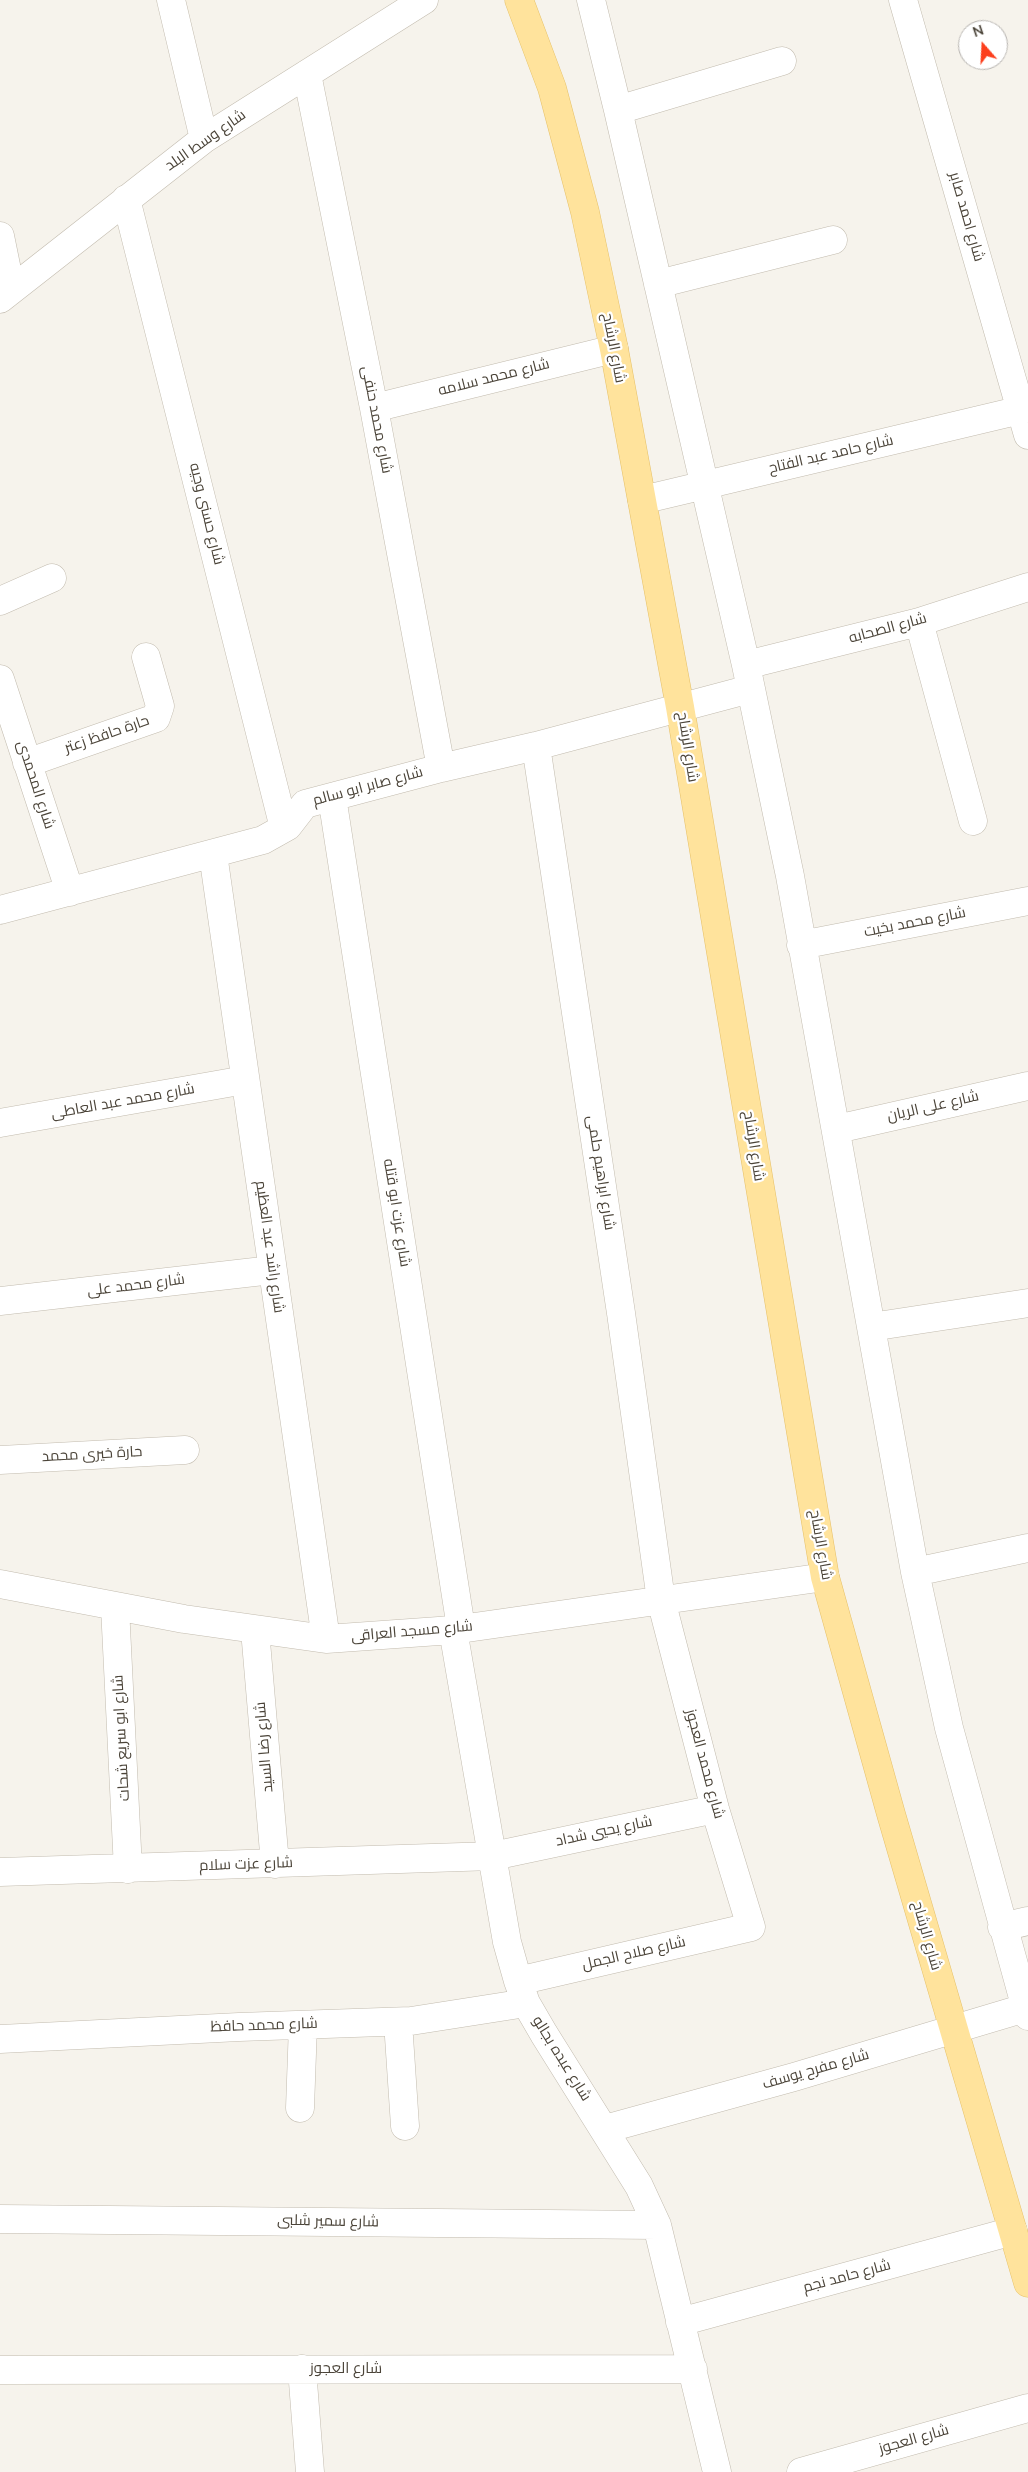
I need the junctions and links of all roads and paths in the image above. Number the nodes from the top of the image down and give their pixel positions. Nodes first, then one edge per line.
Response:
1 (171, 0) edge
2 (424, 0) edge
3 (520, 0) edge
4 (591, 0) edge
5 (903, 0) edge
6 (782, 61) dead end
7 (307, 74) junction
8 (618, 110) junction
9 (204, 139) junction
10 (126, 199) junction
11 (0, 236) edge
12 (833, 240) dead end
13 (658, 284) junction
14 (6, 294) edge
15 (614, 349) junction
16 (374, 408) junction
17 (1024, 422) edge
18 (704, 485) junction
19 (642, 500) junction
20 (52, 578) dead end
21 (1028, 587) edge
22 (0, 602) edge
23 (919, 622) junction
24 (146, 657) dead end
25 (748, 677) junction
26 (0, 679) edge
27 (680, 708) junction
28 (536, 746) junction
29 (28, 763) junction
30 (442, 768) junction
31 (332, 797) junction
32 (973, 821) dead end
33 (284, 828) junction
34 (213, 854) junction
35 (70, 892) junction
36 (1028, 901) edge
37 (0, 910) edge
38 (801, 945) junction
39 (246, 1080) junction
40 (1028, 1086) edge
41 (0, 1123) edge
42 (837, 1129) junction
43 (272, 1270) junction
44 (0, 1301) edge
45 (1028, 1302) edge
46 (871, 1327) junction
47 (185, 1450) dead end
48 (0, 1460) edge
49 (1028, 1548) edge
50 (915, 1572) junction
51 (825, 1577) junction
52 (0, 1584) edge
53 (661, 1600) junction
54 (115, 1607) junction
55 (457, 1629) junction
56 (255, 1630) junction
57 (326, 1639) junction
58 (715, 1809) junction
59 (493, 1856) junction
60 (276, 1864) junction
61 (128, 1870) junction
62 (0, 1872) edge
63 (1028, 1921) edge
64 (751, 1927) joint
65 (1002, 1927) junction
66 (522, 1992) junction
67 (1027, 2012) edge
68 (398, 2022) junction
69 (304, 2025) junction
70 (954, 2030) junction
71 (0, 2039) edge
72 (300, 2108) dead end
73 (405, 2126) dead end
74 (605, 2129) junction
75 (0, 2219) edge
76 (657, 2225) junction
77 (1013, 2231) junction
78 (1028, 2283) edge
79 (680, 2322) junction
80 (302, 2369) junction
81 (693, 2369) junction
82 (0, 2370) edge
83 (1028, 2408) edge
84 (310, 2472) edge
85 (717, 2472) edge
86 (800, 2472) edge

1 - 9 street
2 - 7 street, شارع وسط البلد
3 - 15 main road, شارع الرشاح
4 - 8 street
5 - 17 street, شارع احمد صابر
6 - 8 street
7 - 9 street, شارع وسط البلد
7 - 16 street, شارع محمد حنفى
8 - 13 street
9 - 10 street, شارع وسط البلد
10 - 14 street, شارع وسط البلد
10 - 33 street, شارع حسنى وجيه
11 - 14 street
12 - 13 street
13 - 18 street
15 - 16 street, شارع محمد سلامه
15 - 19 main road, شارع الرشاح
16 - 30 street, شارع محمد حنفى
17 - 18 street, شارع حامد عبد الفتاح
18 - 19 street, شارع حامد عبد الفتاح
18 - 25 street
19 - 27 main road, شارع الرشاح
20 - 22 street
21 - 23 street, شارع الصحابه
23 - 25 street, شارع الصحابه
23 - 32 street
24 - 29 street, حارة حافظ زعتر
25 - 27 street, شارع صابر ابو سالم
25 - 38 street
26 - 29 street, شارع المحمدى
27 - 28 street, شارع صابر ابو سالم
27 - 51 main road, شارع الرشاح
28 - 30 street, شارع صابر ابو سالم
28 - 53 street, شارع ابراهيم حلمى
29 - 35 street, شارع المحمدى
30 - 31 street, شارع صابر ابو سالم
31 - 33 street, شارع صابر ابو سالم
31 - 55 street, شارع عزت ابو قتله
33 - 34 street, شارع صابر ابو سالم
34 - 35 street, شارع صابر ابو سالم
34 - 39 street, شارع راشد عبد العظيم
35 - 37 street, شارع صابر ابو سالم
36 - 38 street, شارع محمد بخيت
38 - 42 street
39 - 41 street, شارع محمد عبد العاطى
39 - 43 street, شارع راشد عبد العظيم
40 - 42 street, شارع على الريان
42 - 46 street
43 - 44 street, شارع محمد على
43 - 57 street, شارع راشد عبد العظيم
45 - 46 street
46 - 50 street
47 - 48 street, حارة خيرى محمد
49 - 50 street
50 - 65 street
51 - 53 street, شارع مسجد العراقى
51 - 70 main road, شارع الرشاح
52 - 54 street, شارع مسجد العراقى
53 - 55 street, شارع مسجد العراقى
53 - 58 street, شارع محمد العجوز
54 - 56 street, شارع مسجد العراقى
54 - 61 street, شارع ابو سريع شحات
55 - 57 street, شارع مسجد العراقى
55 - 59 street, شارع عبده بجالو
56 - 57 street, شارع مسجد العراقى
56 - 60 street, شارع رضا السيد
58 - 59 street, شارع يحيي شداد
58 - 64 street, شارع محمد العجوز
59 - 60 street, شارع عزت سلام
59 - 66 street, شارع عبده بجالو
60 - 61 street, شارع عزت سلام
61 - 62 street, شارع عزت سلام
63 - 65 street
64 - 66 street, شارع صلاح الجمل
65 - 67 street
66 - 68 street, شارع محمد حافظ
66 - 74 street, شارع عبده بجالو
67 - 70 street, شارع مفرح يوسف
68 - 69 street, شارع محمد حافظ
68 - 73 street
69 - 71 street, شارع محمد حافظ
69 - 72 street
70 - 74 street, شارع مفرح يوسف
70 - 77 main road, شارع الرشاح
74 - 76 street, شارع عبده بجالو
75 - 76 street, شارع سمير شلبى
76 - 79 street, شارع عبده بجالو
77 - 78 main road, شارع الرشاح
77 - 79 street, شارع حامد نجم
79 - 81 street, شارع عبده بجالو
80 - 81 street, شارع العجوز
80 - 82 street, شارع العجوز
80 - 84 street
81 - 85 street, شارع عبده بجالو
83 - 86 street, شارع العجوز

